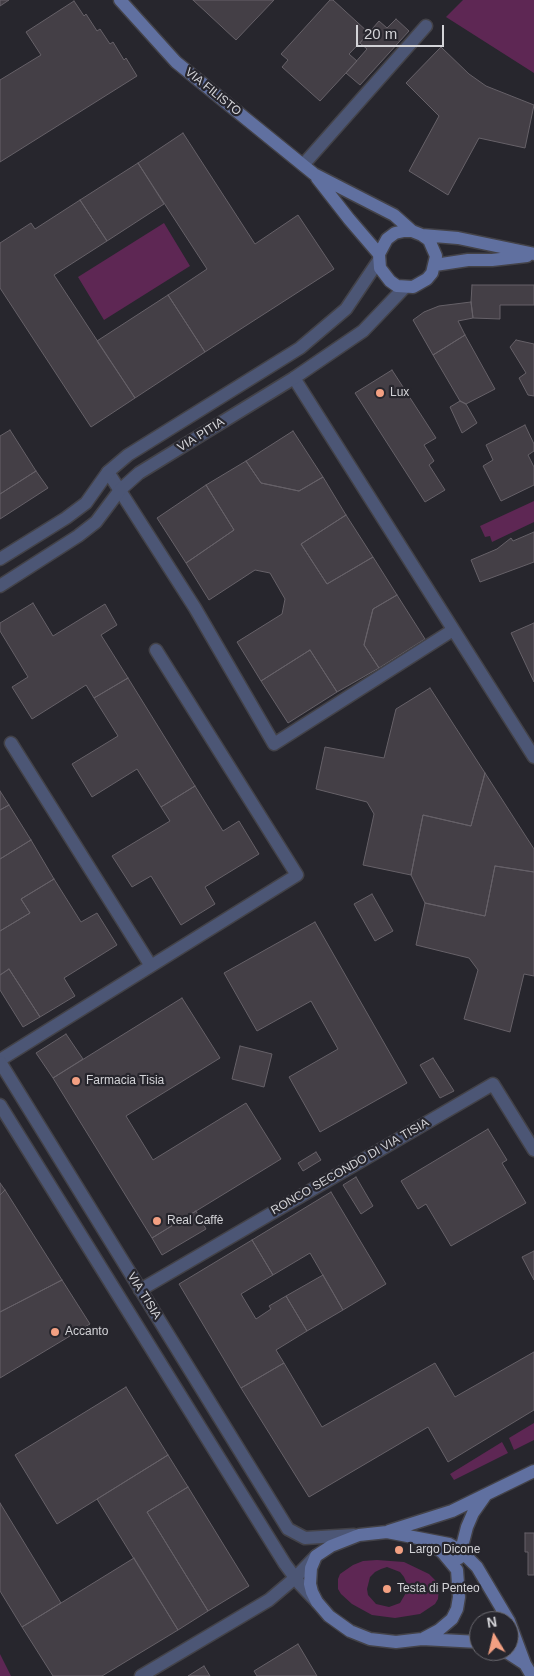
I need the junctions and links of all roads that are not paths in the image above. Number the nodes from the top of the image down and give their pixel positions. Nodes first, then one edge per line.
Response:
1 (120, 0) edge
2 (426, 26) dead end
3 (303, 164) junction
4 (314, 174) junction
5 (417, 233) junction
6 (534, 254) edge
7 (379, 257) junction
8 (435, 265) junction
9 (405, 287) junction
10 (294, 378) junction
11 (108, 472) junction
12 (120, 490) junction
13 (0, 559) edge
14 (0, 586) edge
15 (454, 630) junction
16 (156, 650) dead end
17 (11, 743) dead end
18 (534, 757) edge
19 (151, 966) junction
20 (0, 1061) edge
21 (0, 1104) edge
22 (534, 1150) edge
23 (140, 1290) junction
24 (534, 1471) edge
25 (485, 1496) junction
26 (386, 1532) junction
27 (359, 1535) junction
28 (425, 1540) junction
29 (461, 1551) junction
30 (316, 1556) junction
31 (457, 1570) junction
32 (295, 1578) junction
33 (317, 1602) junction
34 (422, 1639) junction
35 (469, 1641) edge
36 (519, 1660) edge
37 (525, 1664) junction
38 (141, 1676) edge
39 (532, 1676) edge

1 - 3 street, VIA FILISTO
2 - 3 street
3 - 4 street, VIA FILISTO
4 - 5 street
4 - 7 street
5 - 6 street
5 - 7 street
5 - 8 street
6 - 8 street
7 - 9 street
7 - 11 street, VIA PITIA
8 - 9 street
9 - 10 street, VIA PITIA
10 - 12 street, VIA PITIA
10 - 15 street
11 - 12 street
11 - 13 street, VIA PITIA
12 - 14 street, VIA PITIA
12 - 15 street
15 - 18 street
16 - 19 street
17 - 19 street
19 - 20 street
20 - 23 street, VIA TISIA
21 - 32 street, VIA TISIA
22 - 23 street, RONCO SECONDO DI VIA TISIA
23 - 27 street, VIA TISIA
24 - 25 street
25 - 26 street
25 - 29 street
26 - 27 street
26 - 28 street
27 - 30 street
28 - 29 street
28 - 31 street
29 - 31 street
29 - 37 street
30 - 32 street
30 - 33 street
31 - 34 street
32 - 33 street, VIA TISIA
32 - 38 street
33 - 34 street
34 - 35 street
36 - 37 street
37 - 39 street

